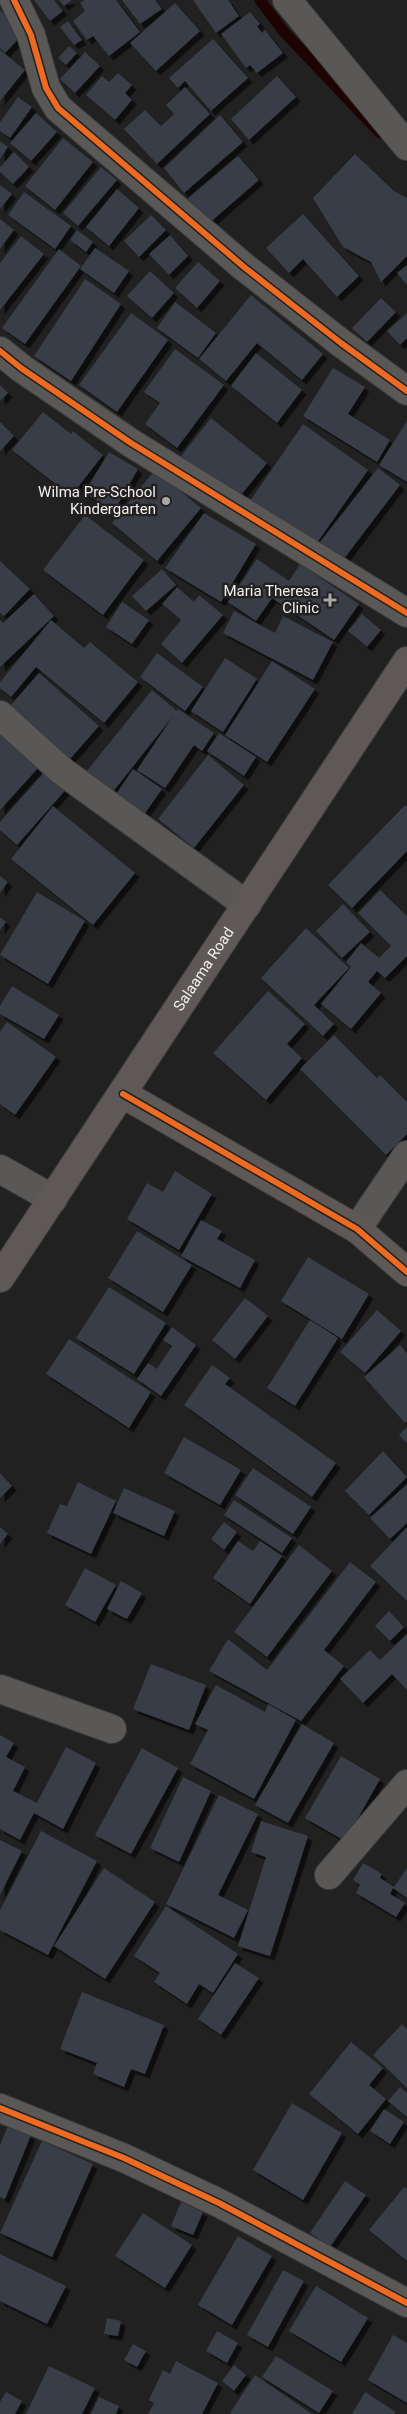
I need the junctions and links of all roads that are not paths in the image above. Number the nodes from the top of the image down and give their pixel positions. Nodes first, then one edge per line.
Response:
1 (14, 0) edge
2 (287, 0) edge
3 (407, 146) edge
4 (0, 351) edge
5 (407, 391) edge
6 (407, 614) edge
7 (407, 661) edge
8 (0, 716) edge
9 (247, 905) junction
10 (122, 1094) junction
11 (407, 1155) edge
12 (0, 1169) edge
13 (53, 1199) junction
14 (357, 1229) junction
15 (407, 1272) edge
16 (0, 1278) edge
17 (0, 1689) edge
18 (112, 1729) dead end
19 (407, 1784) edge
20 (329, 1876) dead end
21 (0, 2108) edge
22 (407, 2303) edge

1 - 5 street
2 - 3 street
4 - 6 street
7 - 9 main road, Salaama Road
8 - 9 street
9 - 10 main road, Salaama Road
10 - 13 main road, Salaama Road
10 - 14 main road
11 - 14 street
12 - 13 street
13 - 16 main road, Salaama Road
14 - 15 main road
17 - 18 street
19 - 20 street
21 - 22 street

